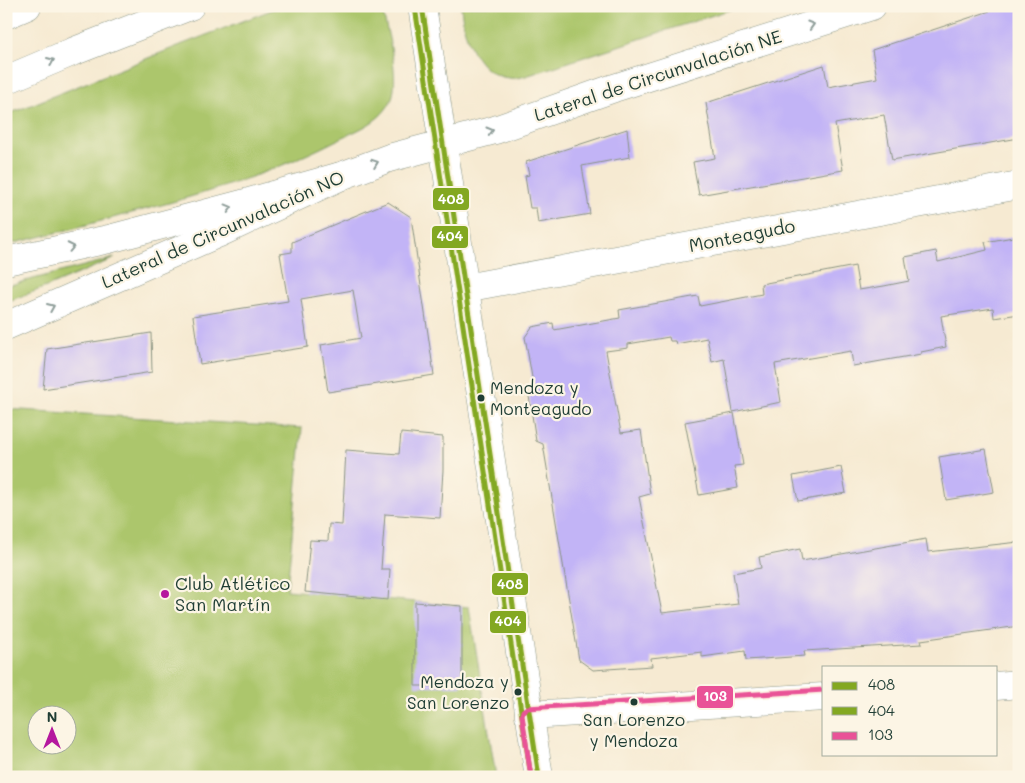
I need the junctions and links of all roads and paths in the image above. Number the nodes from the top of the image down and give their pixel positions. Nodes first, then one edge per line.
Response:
1 (27, 6) edge
2 (190, 6) edge
3 (872, 6) edge
4 (424, 14) edge
5 (6, 15) edge
6 (6, 80) edge
7 (443, 144) junction
8 (341, 176) junction
9 (1019, 184) edge
10 (6, 261) edge
11 (465, 288) junction
12 (6, 326) edge
13 (1019, 684) edge
14 (998, 686) edge
15 (822, 697) edge
16 (529, 715) junction
17 (539, 777) edge

1 - 5 main road
6 -> 2 main road
7 -> 3 main road, Lateral de Circunvalación NE
4 - 7 main road
8 -> 7 main road, Lateral de Circunvalación NO
7 - 11 main road
10 -> 8 main road
12 -> 8 main road, Lateral de Circunvalación NO
9 - 11 main road, Monteagudo
11 - 16 main road
13 - 14 main road
15 - 16 main road
16 - 17 main road

